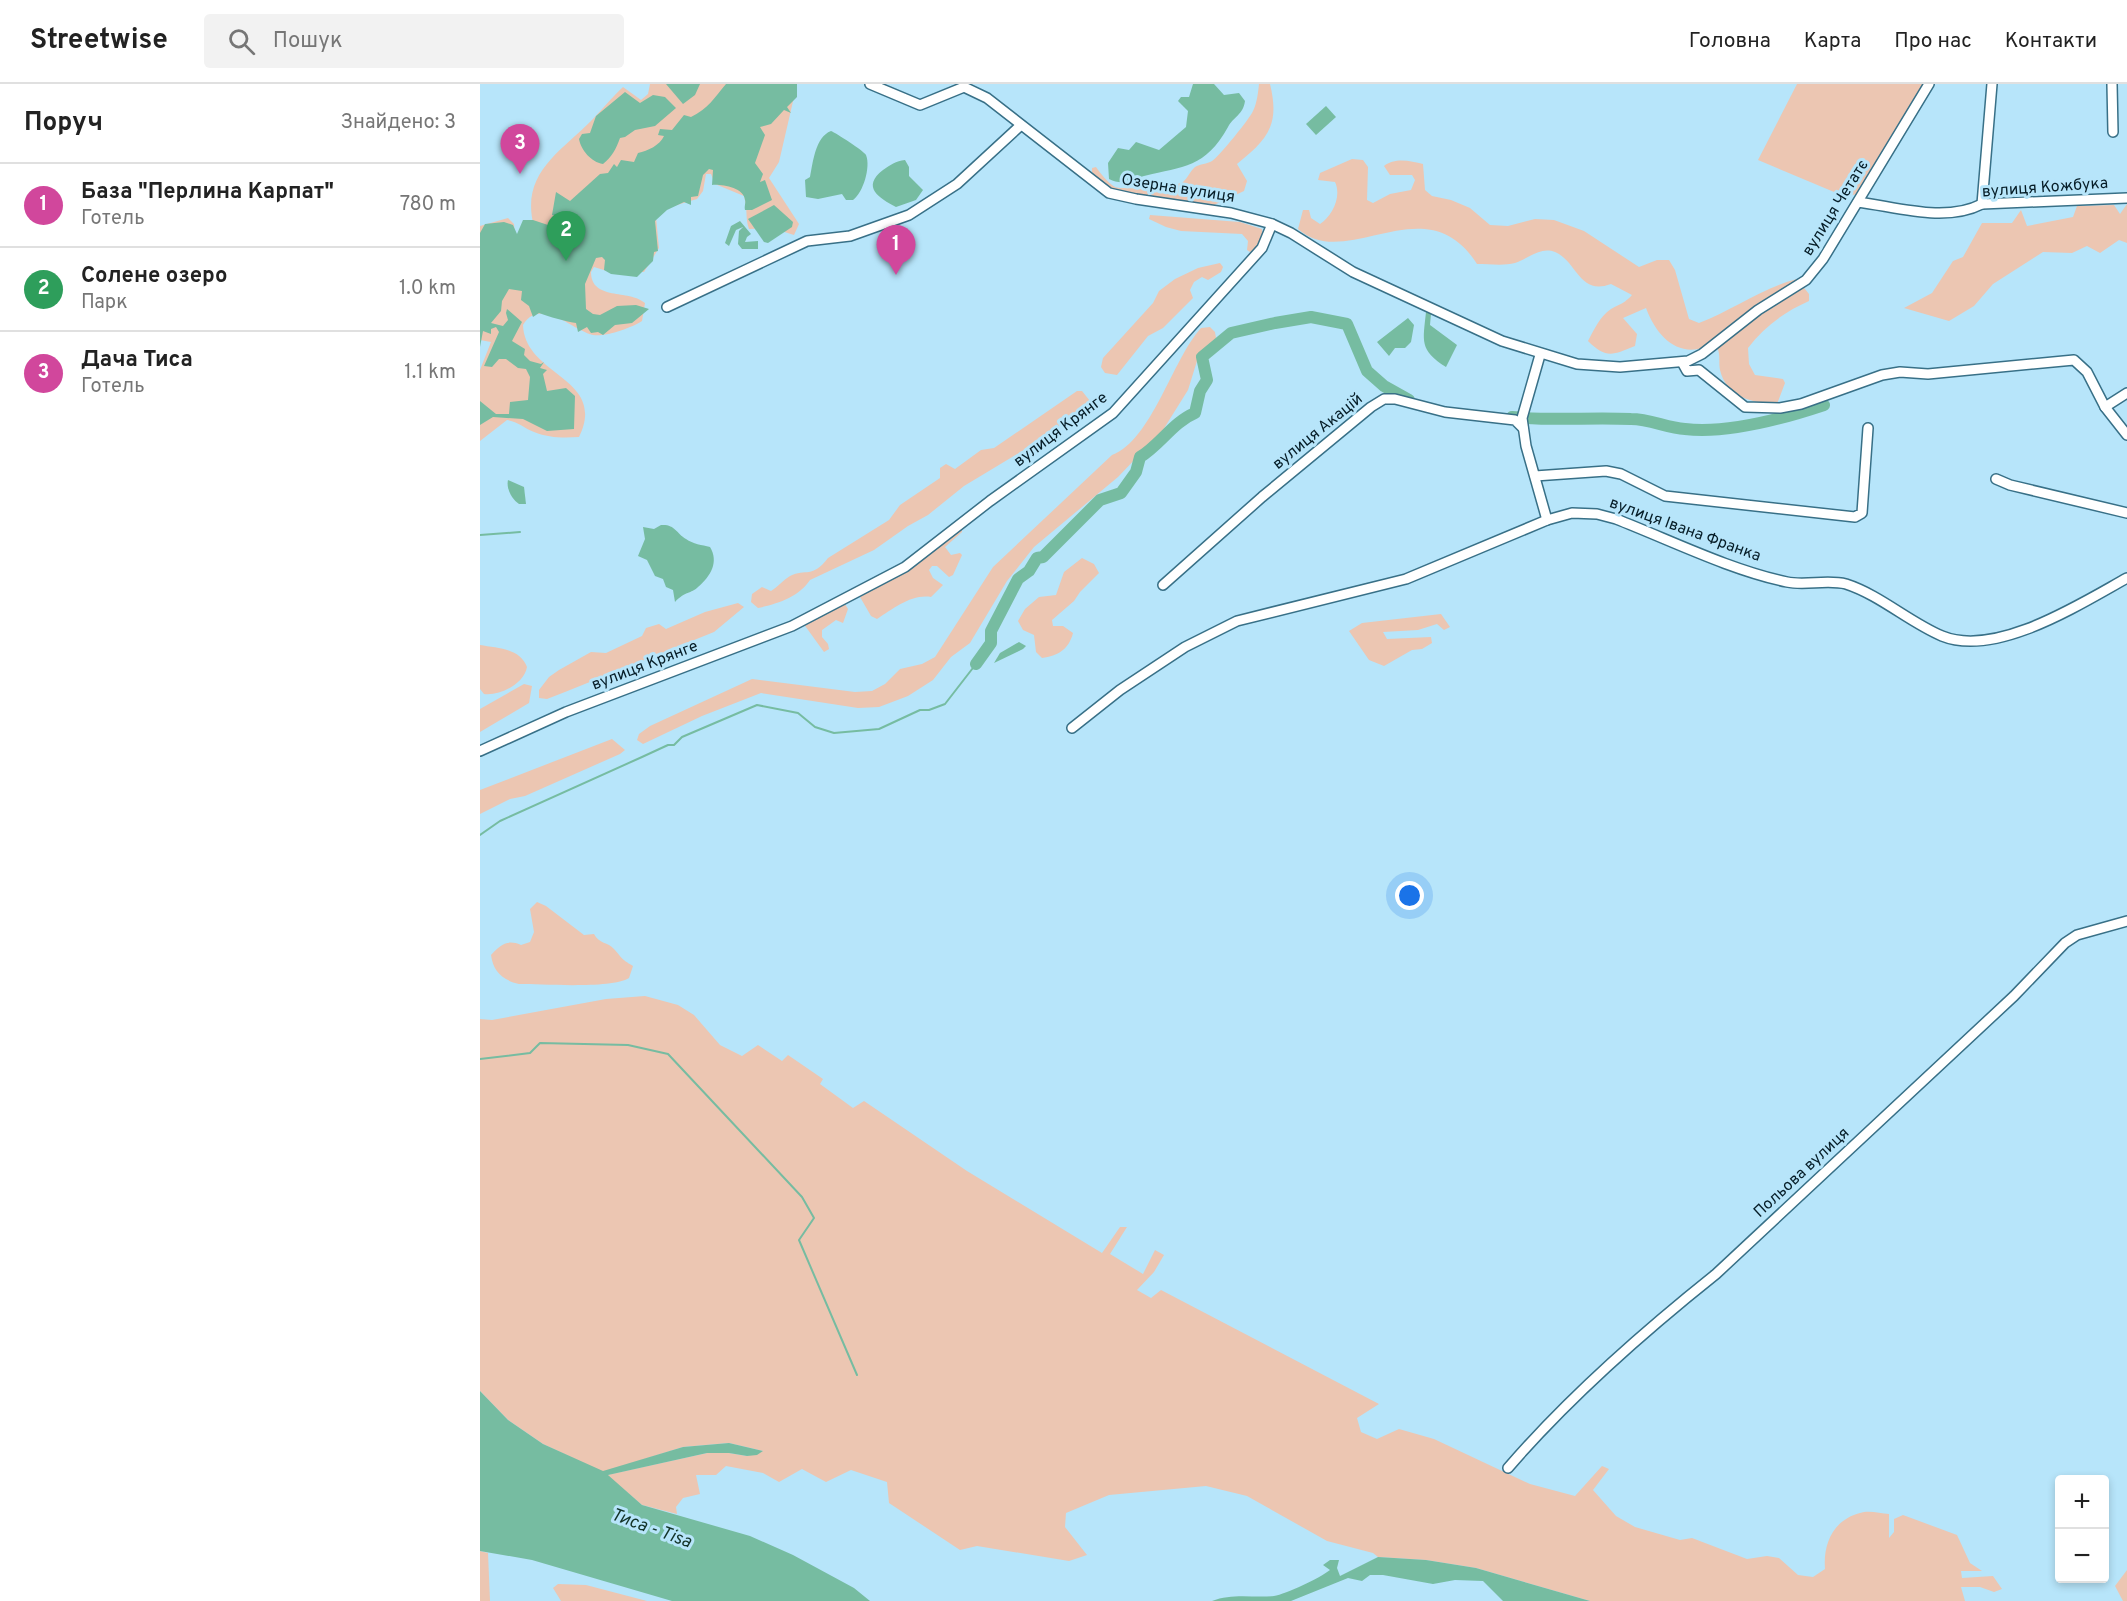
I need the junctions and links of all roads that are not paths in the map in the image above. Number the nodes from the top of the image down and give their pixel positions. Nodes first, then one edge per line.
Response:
1 (870, 84) edge
2 (1929, 84) edge
3 (1992, 84) edge
4 (2112, 84) edge
5 (964, 85) edge
6 (1021, 125) junction
7 (2113, 132) dead end
8 (2127, 198) edge
9 (1858, 202) junction
10 (1982, 204) junction
11 (1272, 224) junction
12 (667, 308) dead end
13 (1540, 355) junction
14 (1682, 362) junction
15 (2127, 393) edge
16 (2105, 406) junction
17 (1523, 428) junction
18 (1868, 428) dead end
19 (2127, 435) edge
20 (1535, 476) junction
21 (1996, 479) dead end
22 (2127, 513) edge
23 (1547, 520) junction
24 (2127, 578) edge
25 (1163, 585) dead end
26 (1072, 728) dead end
27 (480, 751) edge
28 (2127, 921) edge
29 (1508, 1468) dead end

1 - 5 street, Озерна вулиця
2 - 9 street, вулиця Четатє
3 - 10 street
4 - 7 street
5 - 6 street, Озерна вулиця
6 - 11 street, Озерна вулиця
6 - 12 street
8 - 10 street, вулиця Кожбука
9 - 10 street, вулиця Кожбука
9 - 14 street, вулиця Четатє
11 - 13 street
11 - 27 street, вулиця Крянге
13 - 14 street
13 - 17 street
14 - 16 street
15 - 16 street
16 - 19 street
17 - 20 street
17 - 25 street, вулиця Акацій
18 - 20 street
20 - 23 street
21 - 22 street
23 - 24 street, вулиця Івана Франка
23 - 26 street, вулиця Івана Франка
28 - 29 street, Польова вулиця

